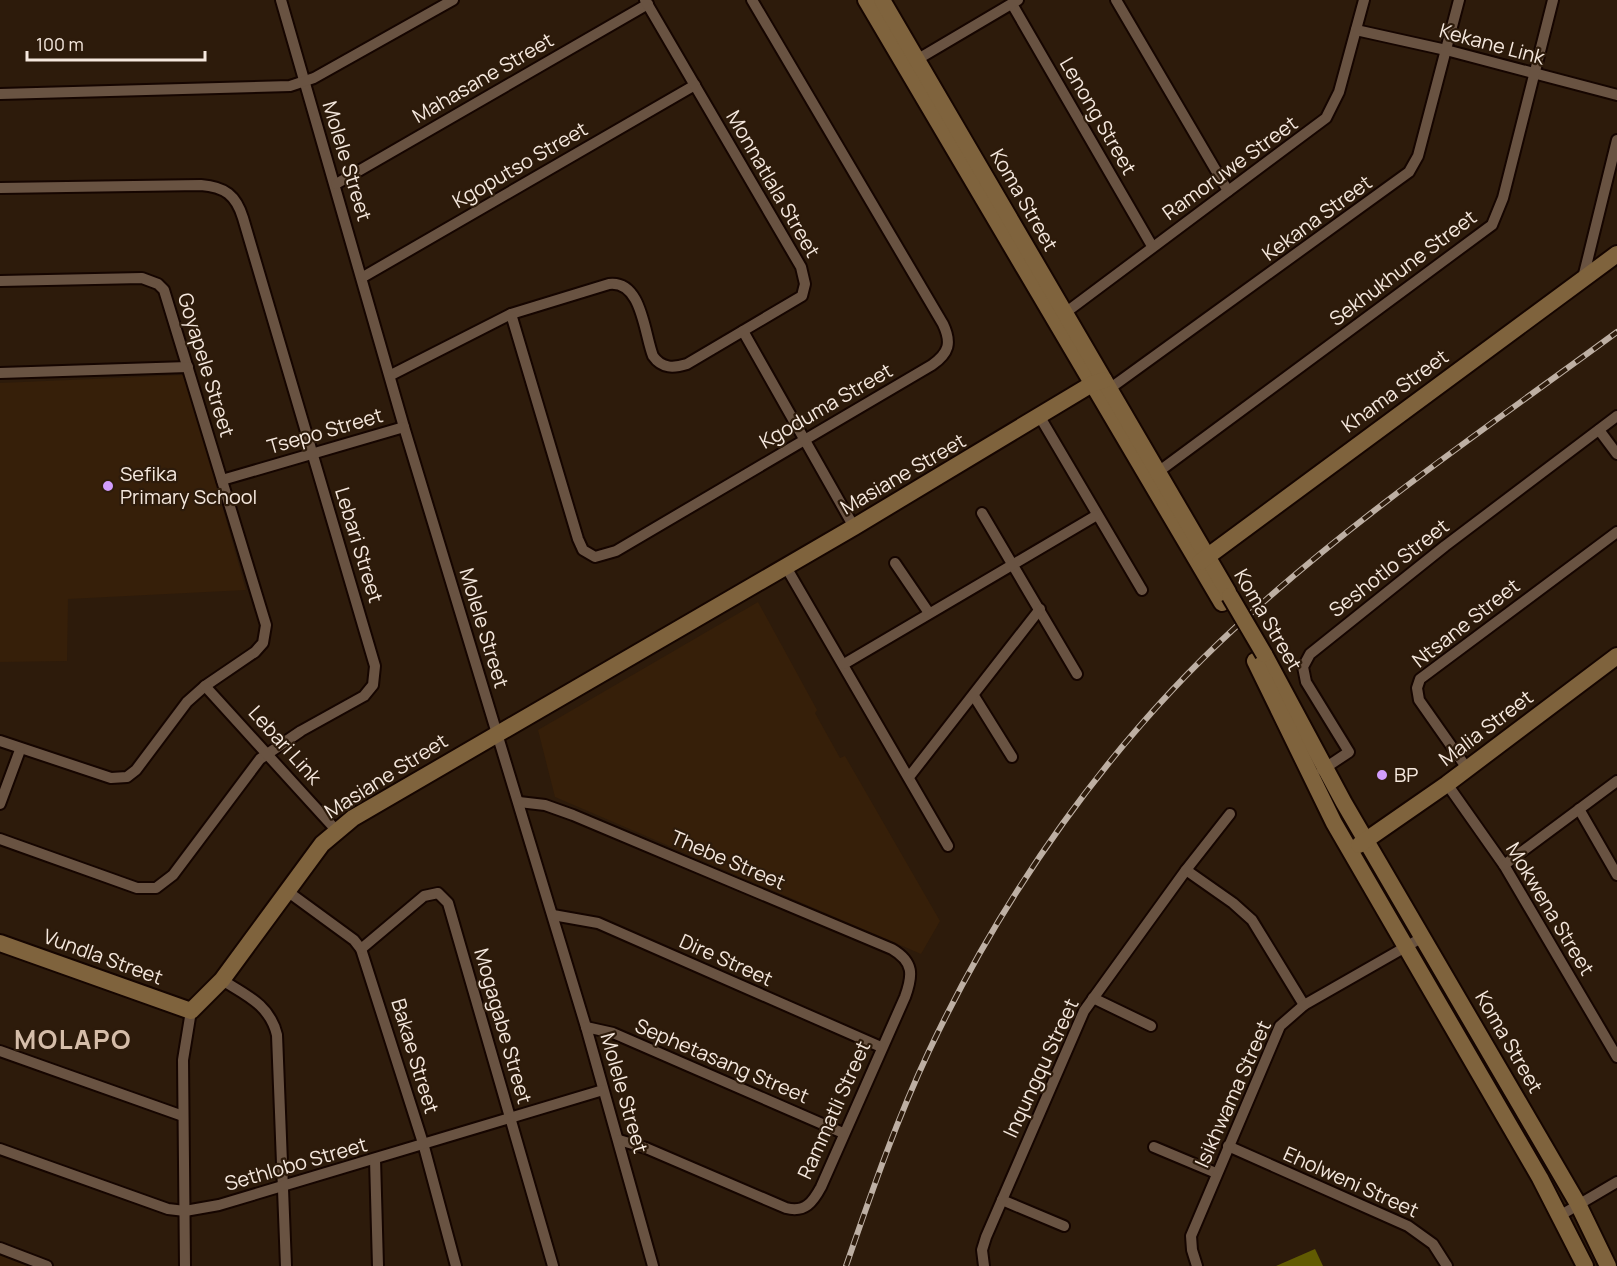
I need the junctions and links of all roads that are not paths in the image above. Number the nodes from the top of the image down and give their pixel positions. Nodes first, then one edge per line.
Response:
1 (280, 0) edge
2 (453, 0) edge
3 (752, 0) edge
4 (866, 0) edge
5 (882, 0) edge
6 (1116, 0) edge
7 (1364, 0) edge
8 (1459, 0) edge
9 (1553, 0) edge
10 (646, 2) edge
11 (1015, 2) edge
12 (1356, 30) junction
13 (1446, 50) junction
14 (912, 63) junction
15 (1534, 74) junction
16 (305, 83) junction
17 (695, 85) junction
18 (0, 93) edge
19 (1617, 95) edge
20 (1617, 140) edge
21 (336, 184) junction
22 (0, 188) edge
23 (1228, 191) junction
24 (1152, 246) junction
25 (1617, 254) edge
26 (363, 277) junction
27 (1583, 279) junction
28 (0, 281) edge
29 (511, 314) junction
30 (1060, 317) junction
31 (743, 331) junction
32 (188, 367) junction
33 (0, 373) edge
34 (391, 375) junction
35 (1101, 387) junction
36 (1617, 416) edge
37 (1041, 417) junction
38 (405, 427) junction
39 (1599, 430) junction
40 (806, 439) junction
41 (312, 453) junction
42 (1617, 454) edge
43 (1153, 475) junction
44 (222, 480) junction
45 (982, 513) dead end
46 (1097, 515) junction
47 (854, 527) junction
48 (1617, 532) edge
49 (1203, 560) junction
50 (896, 563) dead end
51 (1013, 563) junction
52 (786, 567) junction
53 (1142, 590) dead end
54 (1040, 609) junction
55 (929, 613) junction
56 (1617, 656) edge
57 (844, 664) junction
58 (1077, 674) dead end
59 (206, 686) junction
60 (974, 696) junction
61 (497, 733) junction
62 (0, 741) edge
63 (20, 750) junction
64 (268, 753) junction
65 (1012, 757) dead end
66 (1466, 767) junction
67 (1318, 773) junction
68 (909, 777) junction
69 (1617, 781) edge
70 (1447, 784) junction
71 (519, 802) junction
72 (0, 804) edge
73 (1579, 809) junction
74 (1230, 814) dead end
75 (336, 830) junction
76 (0, 839) edge
77 (1366, 841) junction
78 (948, 846) dead end
79 (1349, 851) junction
80 (1503, 865) junction
81 (1186, 870) junction
82 (1617, 875) edge
83 (287, 891) junction
84 (553, 915) junction
85 (1423, 937) junction
86 (0, 943) edge
87 (1406, 948) junction
88 (361, 950) junction
89 (912, 971) joint
90 (222, 980) junction
91 (1093, 998) junction
92 (1304, 1005) junction
93 (191, 1011) junction
94 (1150, 1026) dead end
95 (586, 1027) junction
96 (881, 1047) junction
97 (0, 1051) edge
98 (1617, 1057) edge
99 (603, 1090) junction
100 (183, 1116) junction
101 (511, 1117) junction
102 (843, 1133) junction
103 (619, 1140) junction
104 (423, 1143) junction
105 (1228, 1146) junction
106 (1154, 1147) dead end
107 (0, 1149) edge
108 (375, 1159) junction
109 (1216, 1173) junction
110 (1617, 1182) edge
111 (284, 1185) junction
112 (1002, 1200) junction
113 (1578, 1204) junction
114 (184, 1211) junction
115 (1561, 1215) junction
116 (1064, 1226) dead end
117 (0, 1248) edge
118 (47, 1266) edge
119 (185, 1266) edge
120 (286, 1266) edge
121 (378, 1266) edge
122 (456, 1266) edge
123 (553, 1266) edge
124 (652, 1266) edge
125 (984, 1266) edge
126 (1197, 1266) edge
127 (1447, 1266) edge
128 (1585, 1266) edge
129 (1608, 1266) edge

1 - 16 street, Molele Street
2 - 16 street
3 - 40 street, Kgoduma Street
4 - 14 street, Koma Street
5 - 14 street, Koma Street
6 - 23 street
7 - 12 street, Ramoruwe Street
8 - 13 street, Kekana Street
9 - 15 street, Sekhukhune Street
10 - 17 street, Monnatlala Street
10 - 21 street, Mahasane Street
11 - 14 street
11 - 24 street, Lenong Street
12 - 13 street, Kekane Link
12 - 23 street, Ramoruwe Street
13 - 15 street, Kekane Link
13 - 35 street, Kekana Street
14 - 30 street, Koma Street
15 - 19 street, Kekane Link
15 - 43 street, Sekhukhune Street
16 - 18 street
16 - 21 street, Molele Street
17 - 26 street, Kgoputso Street
17 - 31 street, Monnatlala Street
20 - 27 street
21 - 26 street, Molele Street
22 - 41 street, Lebari Street
23 - 24 street, Ramoruwe Street
24 - 30 street, Ramoruwe Street
25 - 27 street, Khama Street
26 - 34 street, Molele Street
27 - 49 street, Khama Street
28 - 32 street, Goyapele Street
29 - 31 street, Monnatlala Street
29 - 34 street, Monnatlala Street
29 - 40 street, Kgoduma Street
30 - 35 street, Koma Street
31 - 40 street
32 - 33 street
32 - 44 street, Goyapele Street
34 - 38 street, Molele Street
35 - 37 street, Masiane Street
35 - 43 street, Koma Street
36 - 39 street, Seshotlo Street
37 - 46 street
37 - 47 street, Masiane Street
38 - 41 street, Tsepo Street
38 - 61 street, Molele Street
39 - 42 street
39 - 67 street, Seshotlo Street
40 - 47 street
41 - 44 street, Tsepo Street
41 - 64 street, Lebari Street
43 - 49 street, Koma Street
44 - 59 street, Goyapele Street
45 - 51 street
46 - 51 street
46 - 53 street
47 - 52 street, Masiane Street
48 - 66 street, Ntsane Street
49 - 67 street, Koma Street
50 - 55 street
51 - 54 street
51 - 55 street
52 - 57 street
52 - 61 street, Masiane Street
54 - 58 street
54 - 60 street
55 - 57 street
56 - 66 street, Malia Street
57 - 68 street
59 - 63 street, Goyapele Street
59 - 64 street, Lebari Link
60 - 65 street
60 - 68 street
61 - 71 street, Molele Street
61 - 75 street, Masiane Street
62 - 63 street, Goyapele Street
63 - 72 street
64 - 75 street, Lebari Link
64 - 76 street, Lebari Street
66 - 70 street, Malia Street
67 - 77 street, Koma Street
67 - 79 street, Koma Street
68 - 78 street
69 - 73 street
70 - 77 street, Malia Street
70 - 80 street, Mokwena Street
71 - 84 street, Molele Street
71 - 89 street, Thebe Street
73 - 80 street
73 - 82 street
74 - 81 street, Inqungqu Street
75 - 83 street, Masiane Street
77 - 79 street, Malia Street
77 - 85 street, Koma Street
79 - 87 street, Koma Street
80 - 98 street, Mokwena Street
81 - 91 street, Inqungqu Street
81 - 92 street
83 - 88 street, Bakae Street
83 - 90 street, Masiane Street
84 - 95 street, Molele Street
84 - 96 street, Dire Street
85 - 87 street, Isikhwama Street
85 - 113 street, Koma Street
86 - 93 street, Vundla Street
87 - 92 street, Isikhwama Street
87 - 115 street, Koma Street
88 - 101 street, Mogagabe Street
88 - 104 street, Bakae Street
89 - 96 street, Rammatli Street
90 - 93 street, Masiane Street
90 - 111 street
91 - 94 street
91 - 112 street, Inqungqu Street
92 - 105 street, Isikhwama Street
93 - 100 street
95 - 99 street, Molele Street
95 - 102 street, Sephetasang Street
96 - 102 street, Rammatli Street
97 - 100 street
99 - 101 street, Sethlobo Street
99 - 103 street, Molele Street
100 - 114 street
101 - 104 street, Sethlobo Street
101 - 123 street, Mogagabe Street
102 - 103 street, Rammatli Street
103 - 124 street, Molele Street
104 - 108 street, Sethlobo Street
104 - 122 street, Bakae Street
105 - 109 street, Isikhwama Street
105 - 127 street, Eholweni Street
106 - 109 street
107 - 114 street, Sethlobo Street
108 - 111 street, Sethlobo Street
108 - 121 street
109 - 126 street, Isikhwama Street
110 - 113 street
111 - 114 street, Sethlobo Street
111 - 120 street
112 - 116 street
112 - 125 street, Inqungqu Street
113 - 115 street
113 - 129 street, Koma Street
114 - 119 street
115 - 128 street, Koma Street
117 - 118 street

